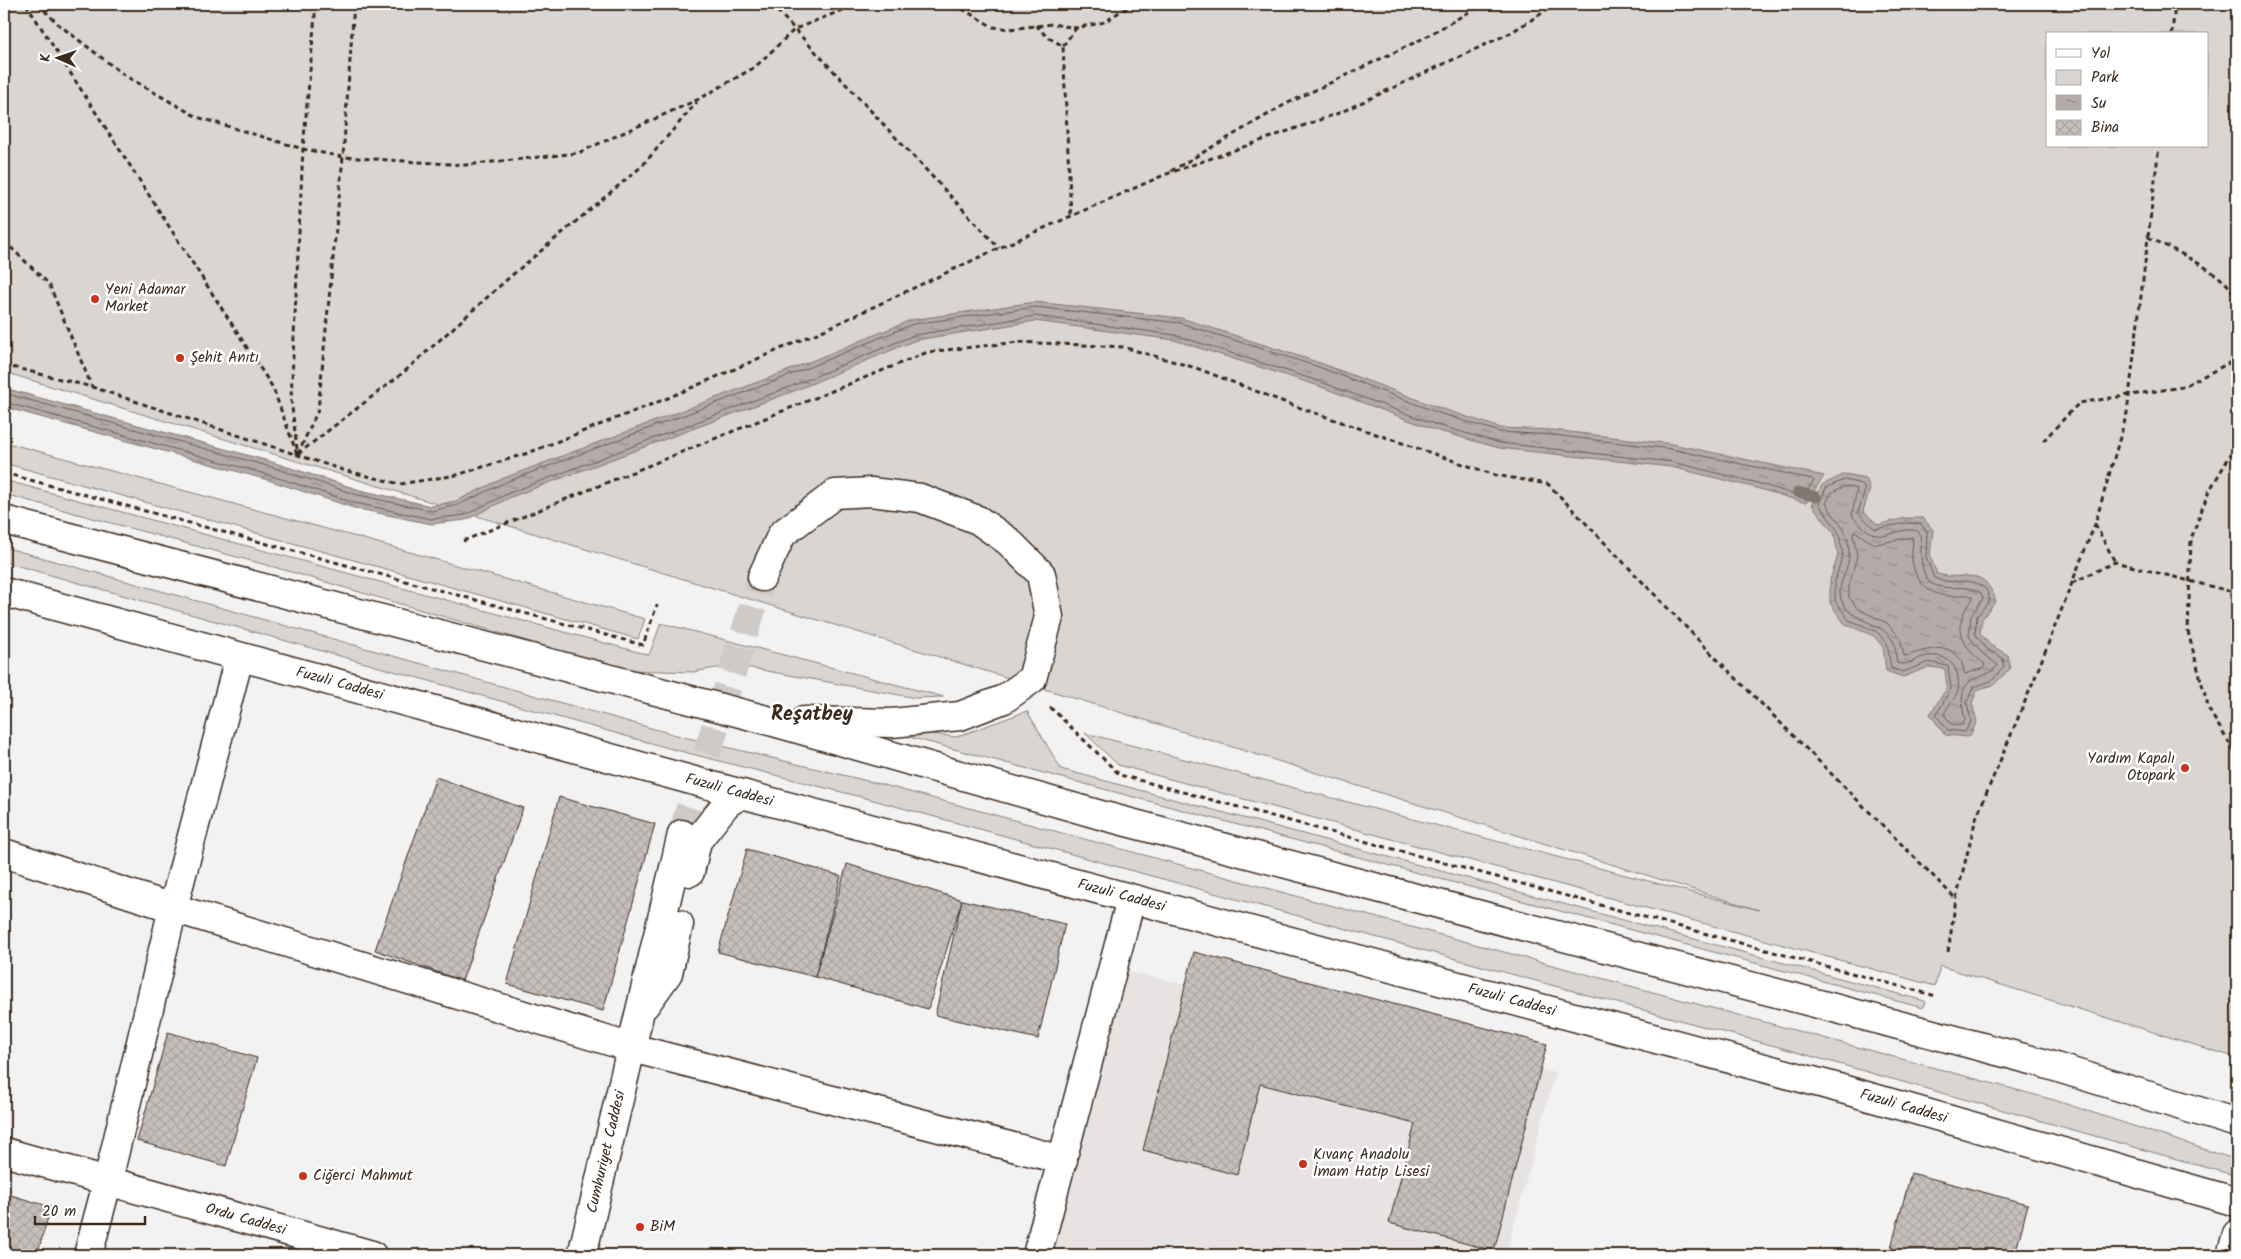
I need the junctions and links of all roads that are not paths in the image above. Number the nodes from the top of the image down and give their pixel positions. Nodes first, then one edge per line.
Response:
1 (4, 520) edge
2 (762, 577) tunnel mouth
3 (4, 592) edge
4 (239, 658) junction
5 (763, 720) junction
6 (742, 794) junction
7 (682, 834) tunnel mouth
8 (4, 853) edge
9 (1131, 899) junction
10 (173, 908) junction
11 (637, 1016) junction
12 (632, 1048) junction
13 (2237, 1123) edge
14 (4, 1152) edge
15 (1063, 1160) junction
16 (108, 1180) junction
17 (2237, 1202) edge
18 (2237, 1234) edge
19 (329, 1250) edge
20 (88, 1255) edge
21 (372, 1255) edge
22 (582, 1255) edge
23 (1037, 1255) edge
24 (2231, 1255) edge

1 - 5 main road
2 - 5 main road
3 - 4 main road, Fuzuli Caddesi
4 - 6 main road, Fuzuli Caddesi
4 - 10 main road
5 - 13 main road
6 - 9 main road, Fuzuli Caddesi
6 - 11 main road
7 - 11 main road, Cumhuriyet Caddesi
8 - 10 main road
9 - 15 main road
9 - 17 main road, Fuzuli Caddesi
10 - 12 main road
10 - 16 main road
11 - 12 main road, Cumhuriyet Caddesi
12 - 15 main road
12 - 22 main road, Cumhuriyet Caddesi
14 - 16 main road, Ordu Caddesi
15 - 23 main road
16 - 19 main road, Ordu Caddesi
16 - 20 main road
18 - 24 main road
19 - 21 main road, Ordu Caddesi

